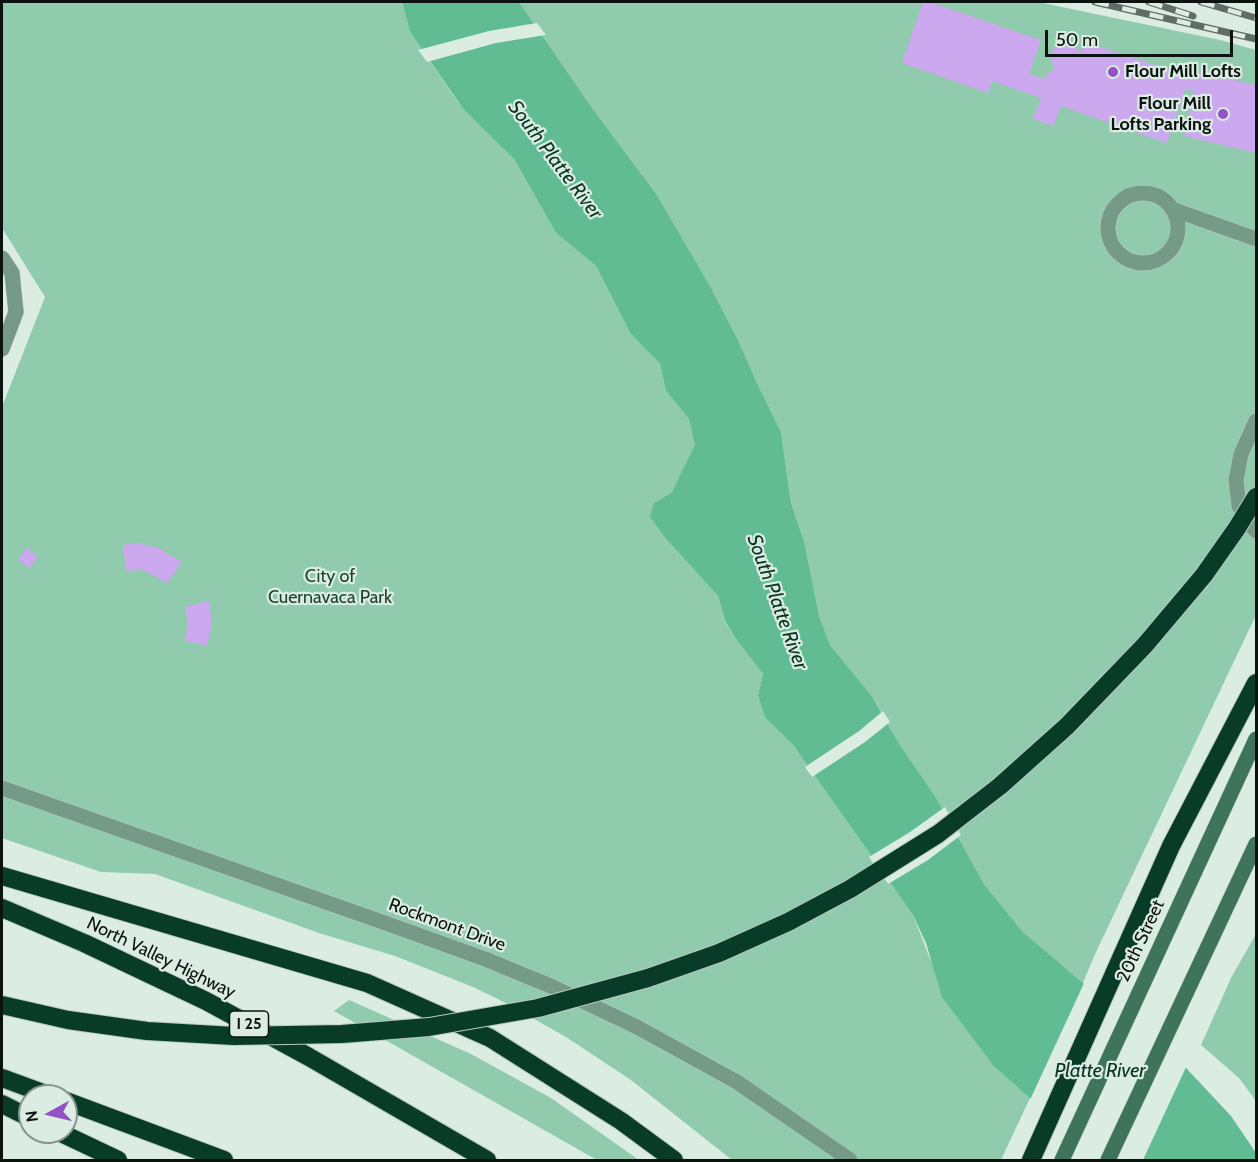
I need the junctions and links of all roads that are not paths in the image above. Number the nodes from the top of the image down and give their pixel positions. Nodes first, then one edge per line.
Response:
1 (1172, 209) junction
2 (1257, 239) edge
3 (2, 258) edge
4 (7, 273) edge
5 (2, 349) edge
6 (1257, 422) edge
7 (1257, 497) edge
8 (1257, 531) edge
9 (1257, 683) edge
10 (1257, 739) edge
11 (2, 788) edge
12 (1257, 844) edge
13 (2, 876) edge
14 (2, 908) edge
15 (2, 1005) edge
16 (2, 1078) edge
17 (18, 1084) edge
18 (2, 1104) edge
19 (78, 1106) edge
20 (18, 1112) edge
21 (78, 1141) edge
22 (118, 1161) edge
23 (224, 1161) edge
24 (486, 1161) edge
25 (674, 1161) edge
26 (850, 1161) edge
27 (1031, 1161) edge
28 (1062, 1161) edge
29 (1108, 1161) edge

1 - 1 street
1 - 2 street
3 - 4 street
4 - 5 street
6 - 8 street
7 - 15 highway, bridge
9 - 27 highway
10 - 28 main road, 20th Street
11 - 26 street, Rockmont Drive
12 - 29 main road
13 - 25 highway
14 - 24 highway, North Valley Highway / I 25
16 - 17 highway
18 - 20 highway
19 - 23 highway
21 - 22 highway

